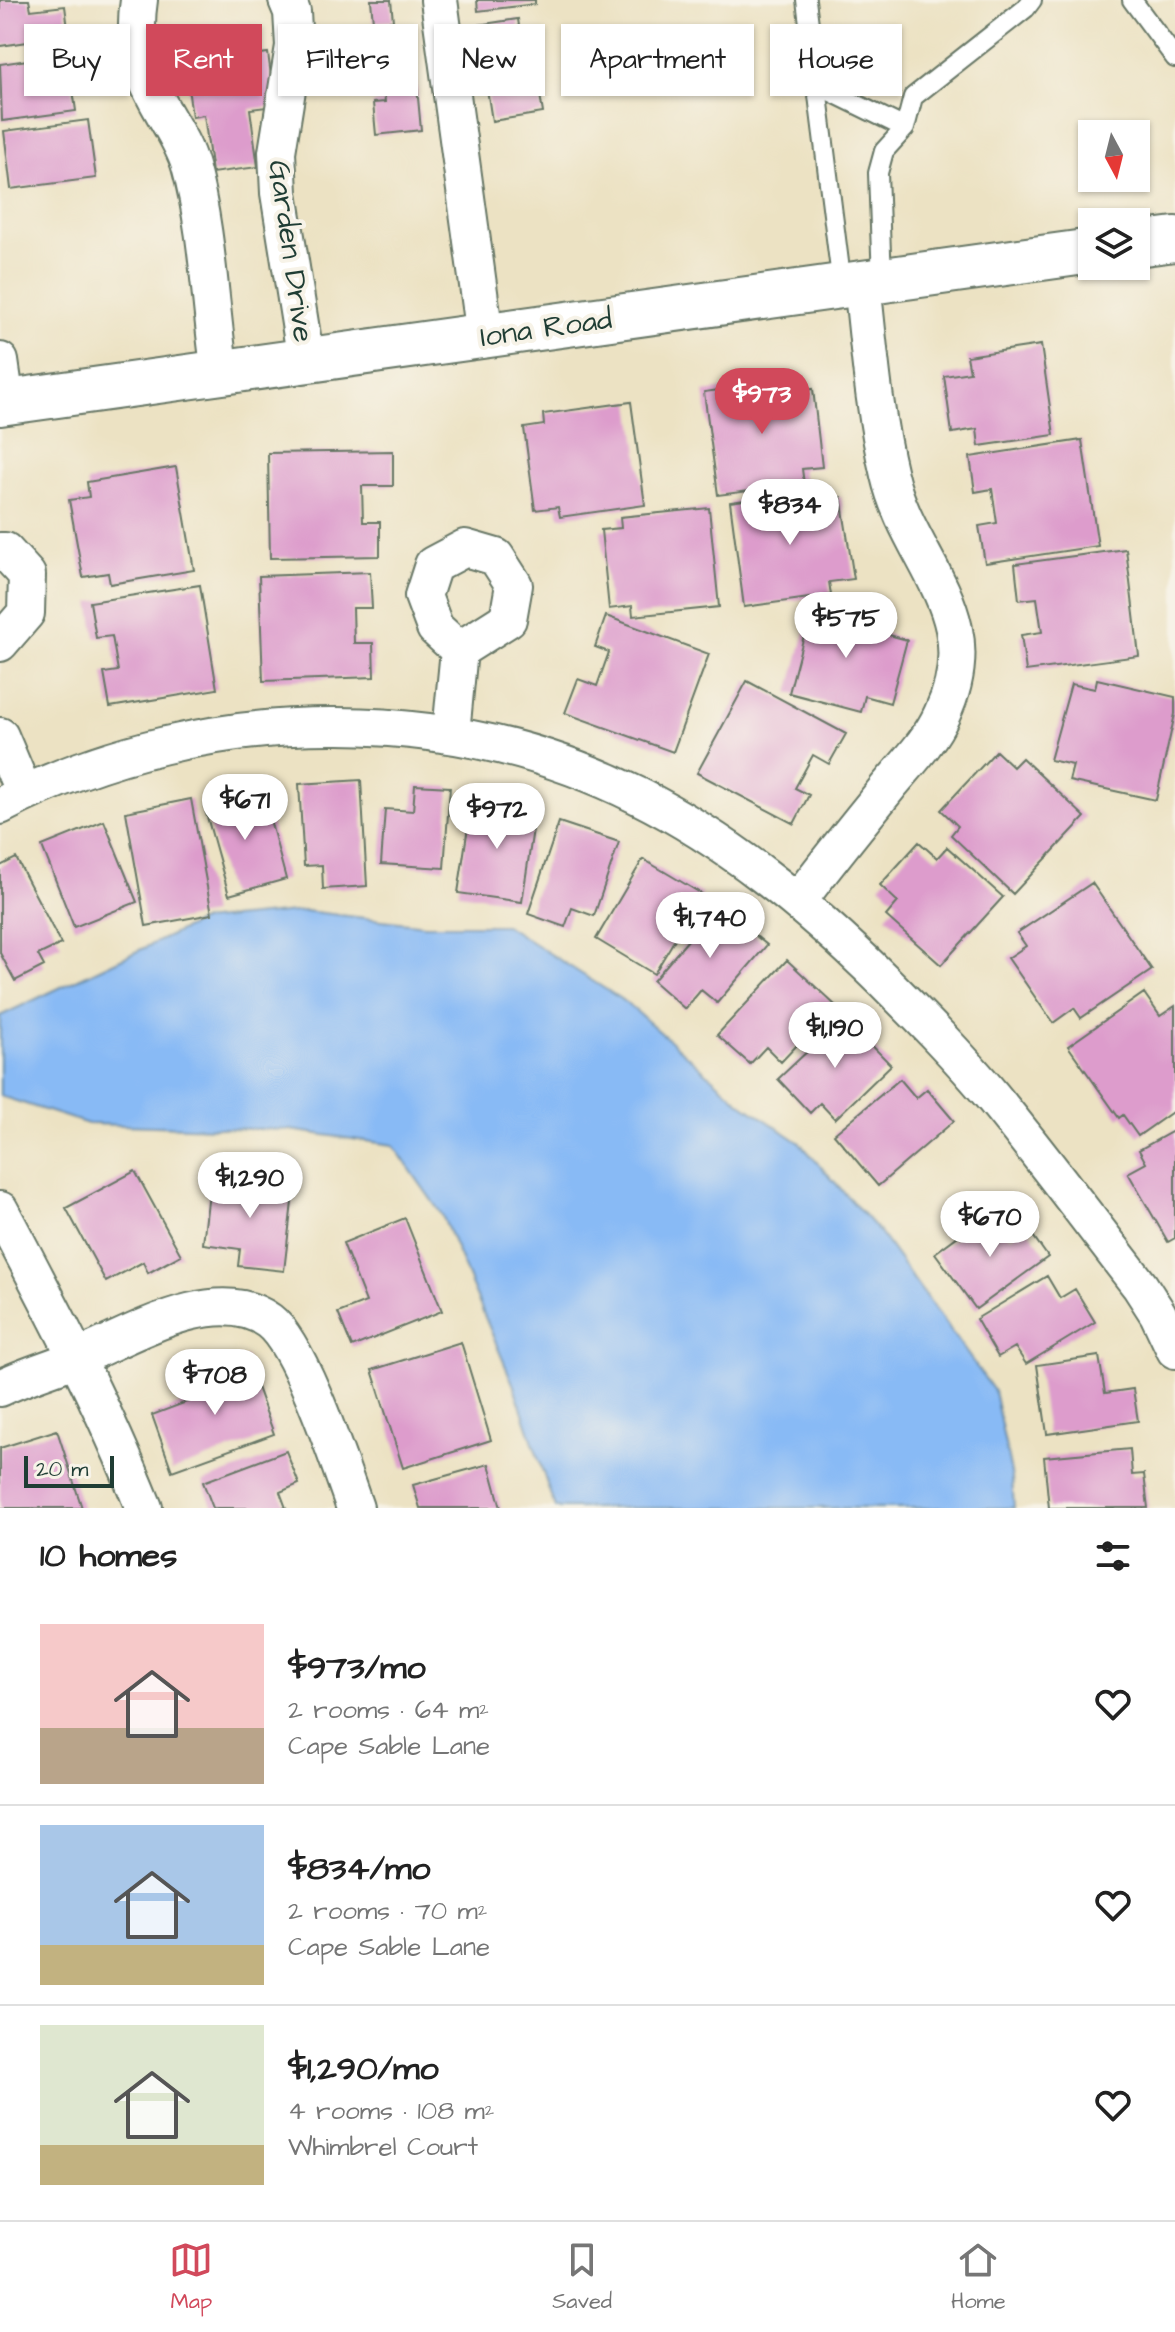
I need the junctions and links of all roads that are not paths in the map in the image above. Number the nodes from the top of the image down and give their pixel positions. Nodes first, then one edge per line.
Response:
1 (139, 0) edge
2 (287, 0) edge
3 (439, 0) edge
4 (806, 0) edge
5 (1032, 0) edge
6 (1132, 0) edge
7 (809, 24) edge
8 (1175, 58) edge
9 (820, 96) edge
10 (840, 96) edge
11 (905, 128) junction
12 (1175, 239) edge
13 (1150, 242) edge
14 (1078, 253) edge
15 (862, 283) junction
16 (485, 336) junction
17 (306, 361) junction
18 (220, 373) junction
19 (2, 389) edge
20 (0, 551) edge
21 (0, 643) edge
22 (459, 650) dead end
23 (451, 733) junction
24 (0, 736) edge
25 (12, 800) edge
26 (798, 901) junction
27 (0, 1210) edge
28 (1175, 1350) edge
29 (78, 1357) junction
30 (0, 1388) edge
31 (144, 1508) edge
32 (355, 1508) edge

1 - 18 street
2 - 17 street, Garden Drive
3 - 16 street
4 - 7 lane
5 - 11 lane
6 - 8 lane
9 - 15 lane
10 - 11 lane
11 - 15 lane
12 - 13 street
14 - 15 street, Iona Road
15 - 16 street, Iona Road
15 - 26 street
16 - 17 street, Iona Road
17 - 18 street, Iona Road
18 - 19 street, Iona Road
20 - 21 street
22 - 23 street
23 - 25 street
23 - 26 street
24 - 25 street
26 - 28 street
27 - 29 street
29 - 30 street
29 - 31 street
29 - 32 street

